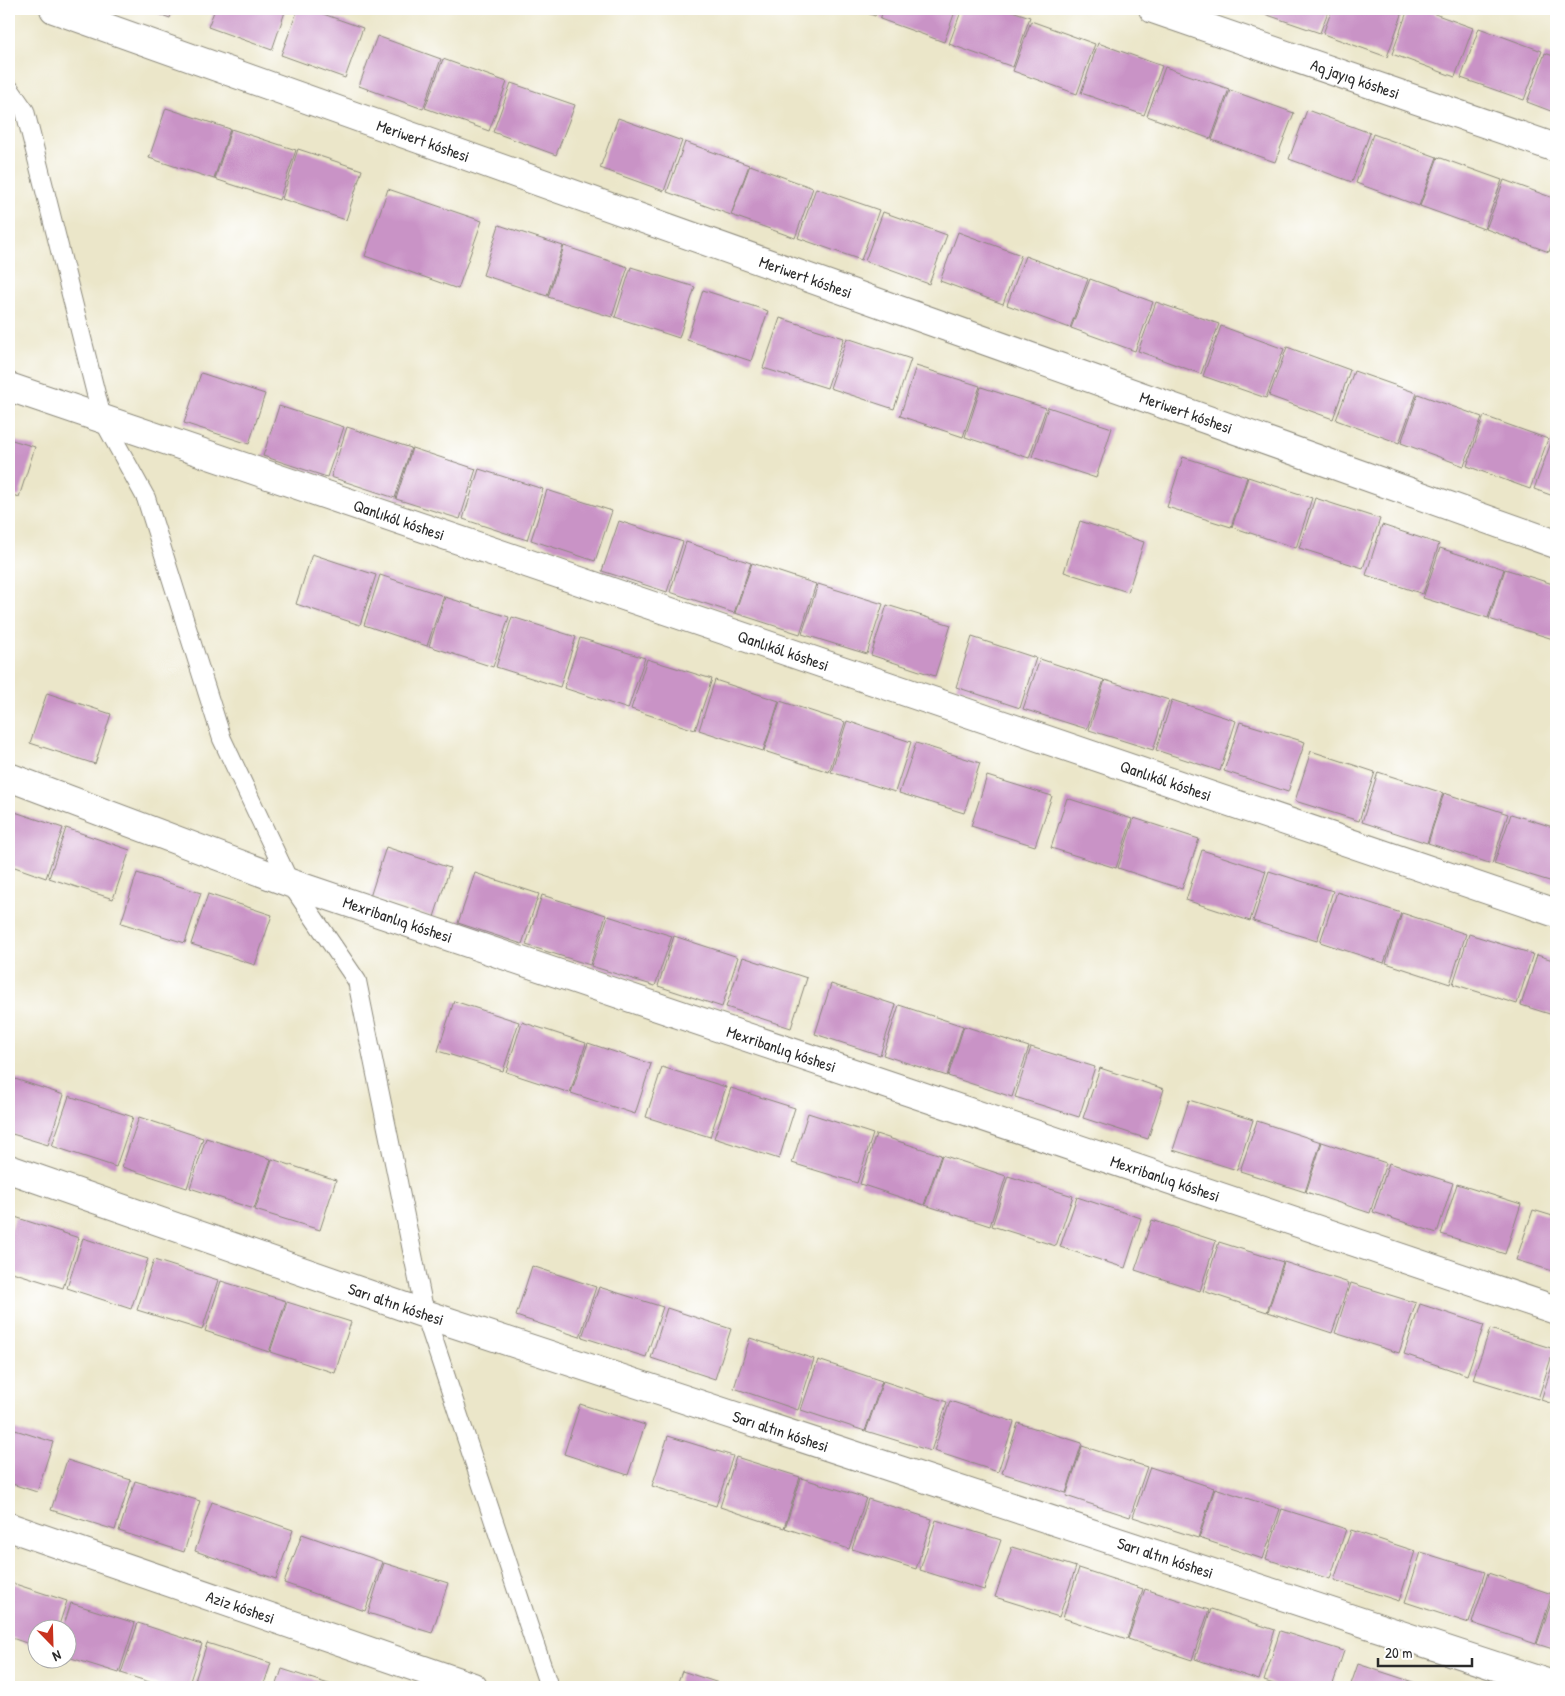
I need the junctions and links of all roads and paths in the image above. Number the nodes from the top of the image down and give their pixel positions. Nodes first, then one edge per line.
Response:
1 (54, 9) edge
2 (1153, 9) edge
3 (9, 88) edge
4 (1556, 148) edge
5 (9, 387) edge
6 (102, 418) junction
7 (1556, 544) edge
8 (9, 777) edge
9 (290, 883) junction
10 (1556, 913) edge
11 (9, 1169) edge
12 (1556, 1310) edge
13 (425, 1314) junction
14 (9, 1527) edge
15 (1556, 1686) edge
16 (473, 1687) edge
17 (549, 1687) edge

1 - 7 street, Meriwert kóshesi
2 - 4 street, Aq jayıq kóshesi
3 - 6 lane
5 - 6 street, Qanlıkól kóshesi
6 - 9 lane
6 - 10 street, Qanlıkól kóshesi
8 - 9 street, Mexribanlıq kóshesi
9 - 12 street, Mexribanlıq kóshesi
9 - 13 lane
11 - 13 street, Sarı altın kóshesi
13 - 15 street, Sarı altın kóshesi
13 - 17 lane
14 - 16 street, Aziz kóshesi

